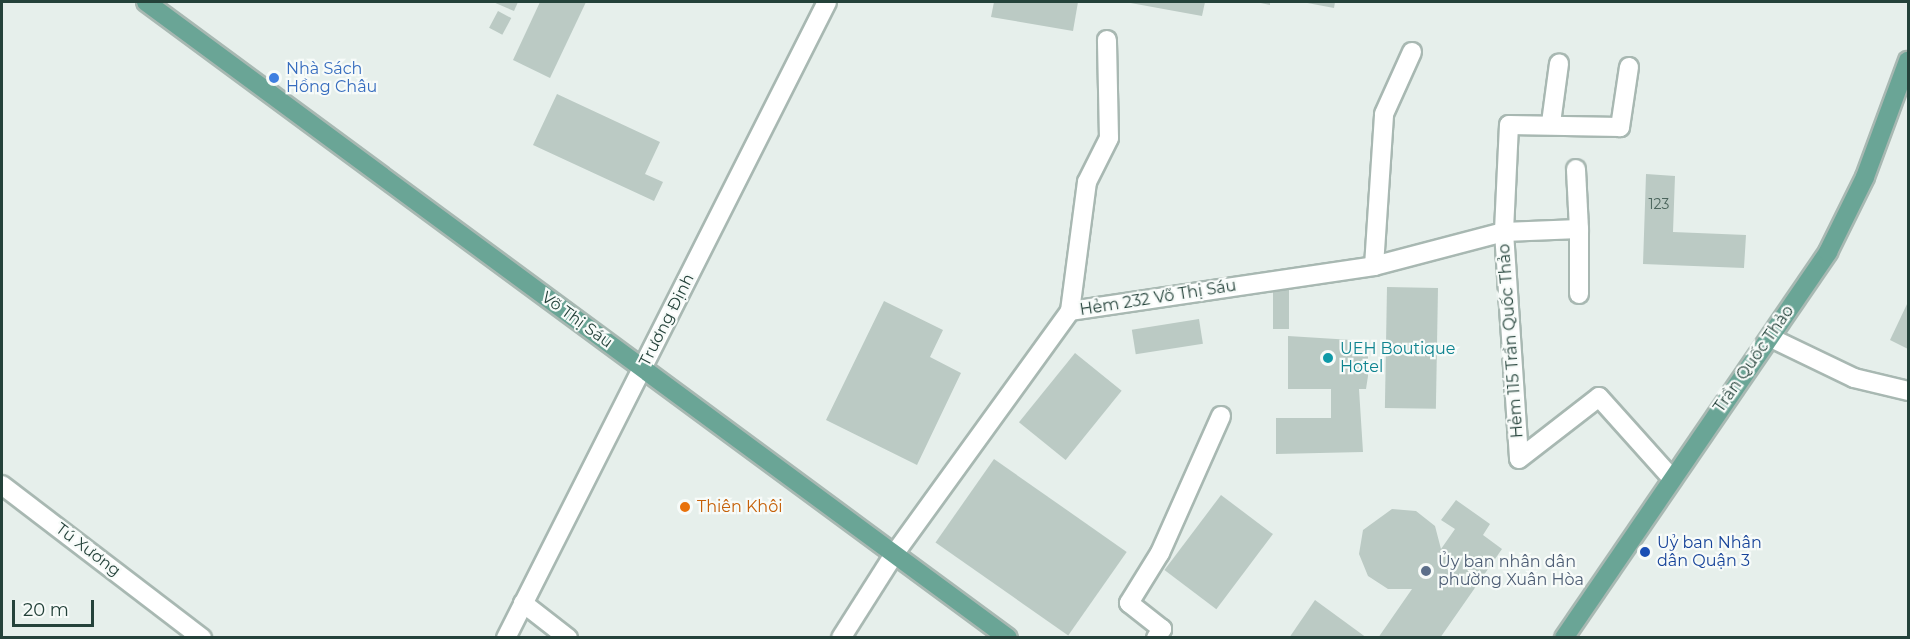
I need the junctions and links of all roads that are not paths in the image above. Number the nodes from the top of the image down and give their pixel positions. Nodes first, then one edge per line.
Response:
1 (146, 2) edge
2 (827, 2) edge
3 (1107, 40) dead end
4 (1412, 52) dead end
5 (1908, 61) edge
6 (1559, 64) dead end
7 (1629, 67) dead end
8 (1551, 123) junction
9 (1576, 169) dead end
10 (1579, 229) junction
11 (1504, 232) junction
12 (1374, 266) junction
13 (1579, 294) dead end
14 (1070, 311) junction
15 (1771, 338) junction
16 (643, 368) junction
17 (1908, 391) edge
18 (1221, 416) dead end
19 (1670, 476) junction
20 (2, 484) edge
21 (895, 554) junction
22 (523, 603) junction
23 (1002, 636) edge
24 (202, 638) edge
25 (506, 638) edge
26 (568, 638) edge
27 (842, 638) edge
28 (1156, 638) edge
29 (1564, 638) edge

1 - 16 main road, Võ Thị Sáu
2 - 16 street, Trương Định
3 - 14 street
4 - 12 street
5 - 15 main road, Trần Quốc Thảo
6 - 8 street
7 - 8 street
8 - 11 street
9 - 10 street
10 - 11 street, Hẻm 232 Võ Thị Sáu
10 - 13 street
11 - 12 street, Hẻm 232 Võ Thị Sáu
11 - 19 street, Hẻm 115 Trần Quốc Thảo
12 - 14 street, Hẻm 232 Võ Thị Sáu
14 - 21 street, Hẻm 232 Võ Thị Sáu
15 - 17 street
15 - 19 main road, Trần Quốc Thảo
16 - 21 main road, Võ Thị Sáu
16 - 22 street, Trương Định
18 - 28 street
19 - 29 main road, Trần Quốc Thảo
20 - 24 street, Tú Xương
21 - 23 main road, Võ Thị Sáu
21 - 27 street, Hẻm 232 Võ Thị Sáu
22 - 25 street, Trương Định
22 - 26 street

